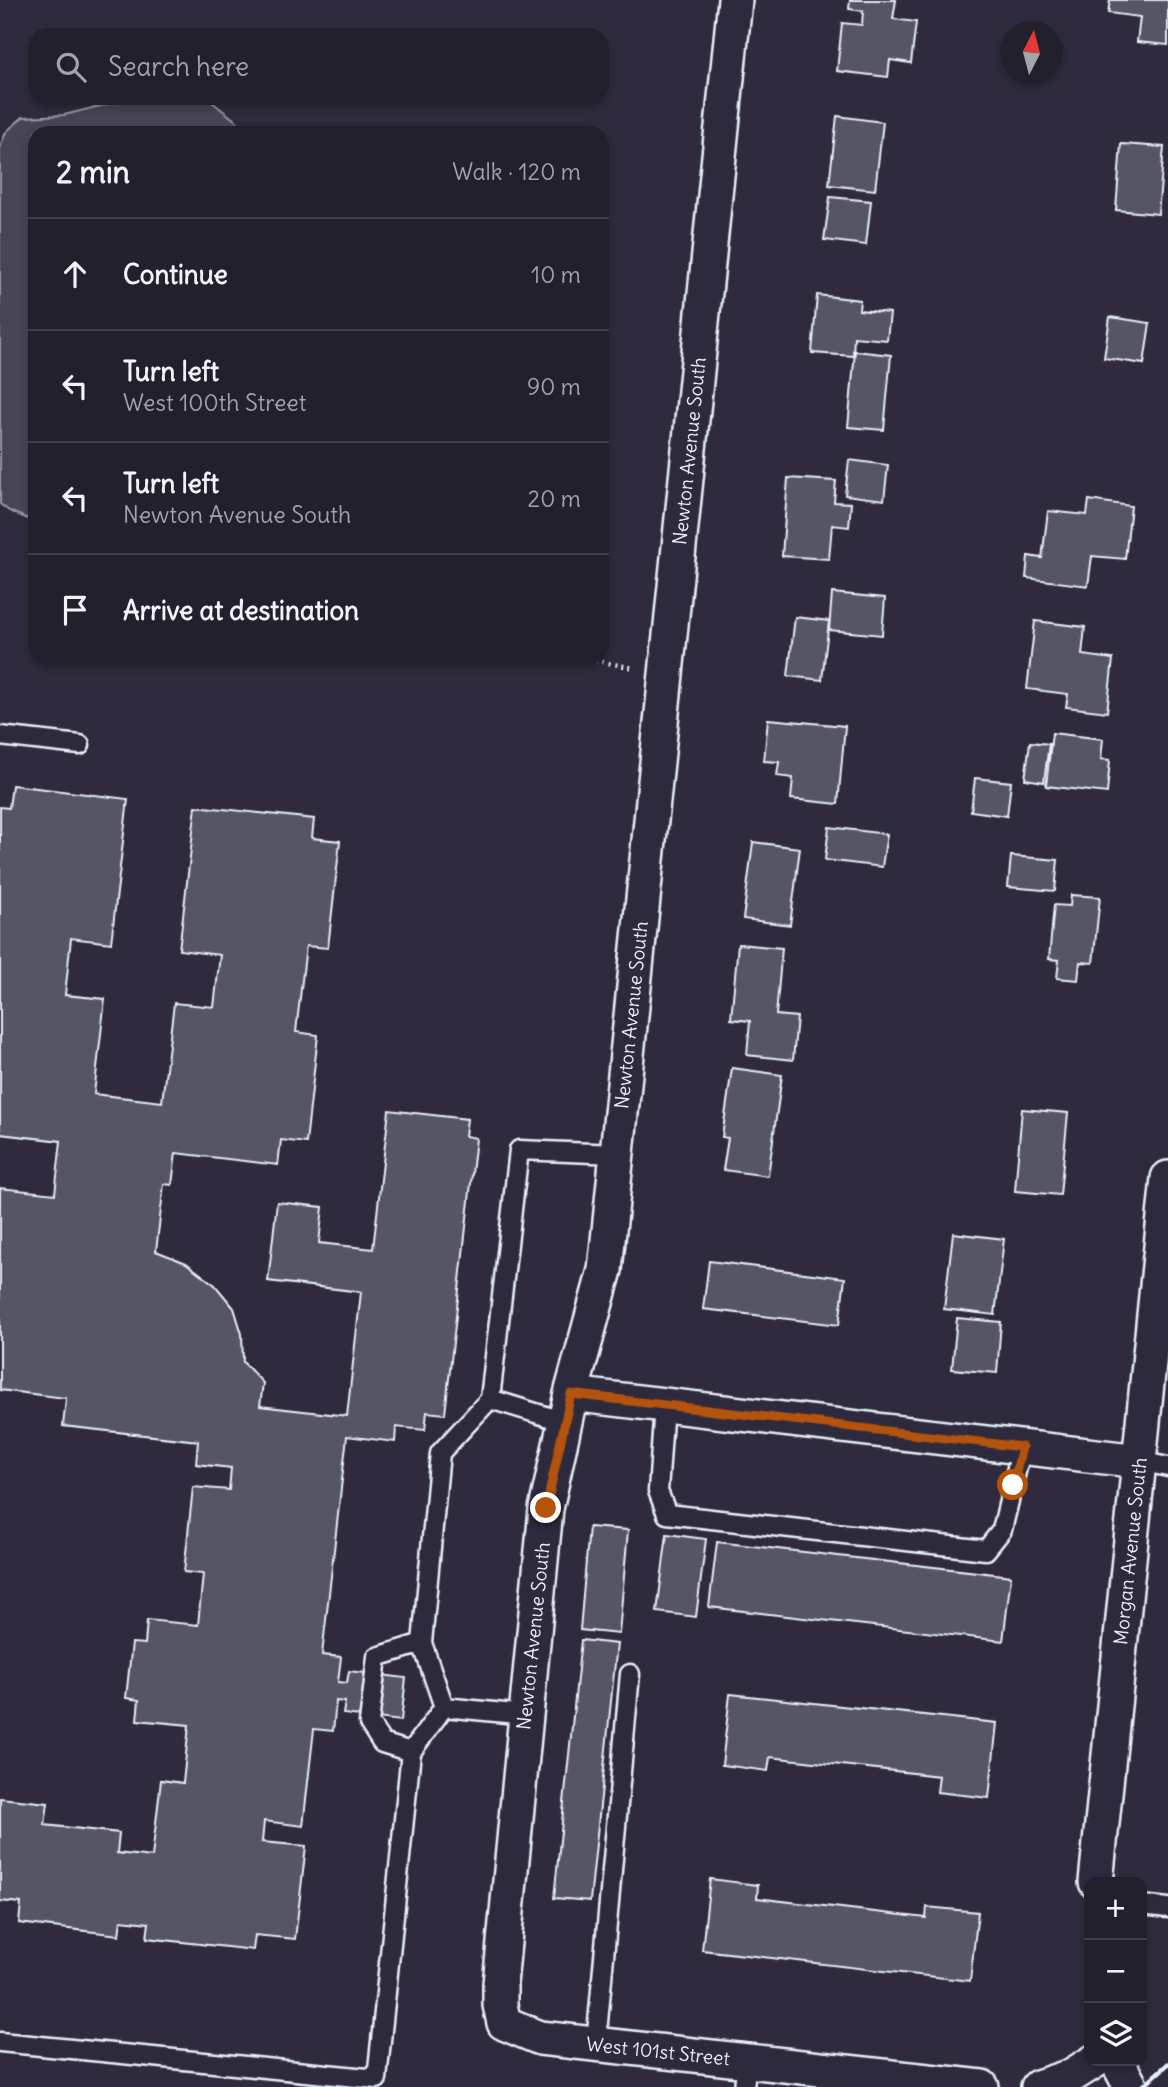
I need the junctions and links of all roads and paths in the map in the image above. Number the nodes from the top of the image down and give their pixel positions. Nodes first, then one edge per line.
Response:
1 (735, 0) edge
2 (609, 664) edge
3 (666, 671) junction
4 (0, 736) edge
5 (80, 745) dead end
6 (617, 1154) junction
7 (1168, 1178) edge
8 (490, 1399) junction
9 (664, 1405) junction
10 (568, 1408) junction
11 (1022, 1447) junction
12 (1154, 1464) edge
13 (422, 1643) junction
14 (630, 1674) dead end
15 (444, 1707) junction
16 (526, 1715) junction
17 (411, 1752) junction
18 (1097, 1877) edge
19 (1147, 1906) edge
20 (1168, 1908) edge
21 (504, 2023) joint
22 (0, 2042) edge
23 (596, 2044) junction
24 (1087, 2066) edge
25 (1120, 2066) edge
26 (746, 2074) edge
27 (982, 2087) edge
28 (1038, 2087) edge
29 (1130, 2087) edge

1 - 3 street, Newton Avenue South
2 - 3 path
3 - 6 street, Newton Avenue South
4 - 5 lane
6 - 8 lane
6 - 10 street, Newton Avenue South
7 - 12 street, Morgan Avenue South
8 - 10 lane
8 - 13 lane
9 - 10 street
9 - 11 street
9 - 11 lane
10 - 16 street, Newton Avenue South
11 - 12 street
12 - 18 street, Morgan Avenue South
13 - 15 lane
13 - 17 lane
14 - 23 lane
15 - 16 lane
15 - 17 lane
16 - 21 street, Newton Avenue South
17 - 22 lane
19 - 20 lane
21 - 23 street, West 101st Street
23 - 26 street, West 101st Street
24 - 28 street
25 - 29 street
26 - 27 street, West 101st Street

